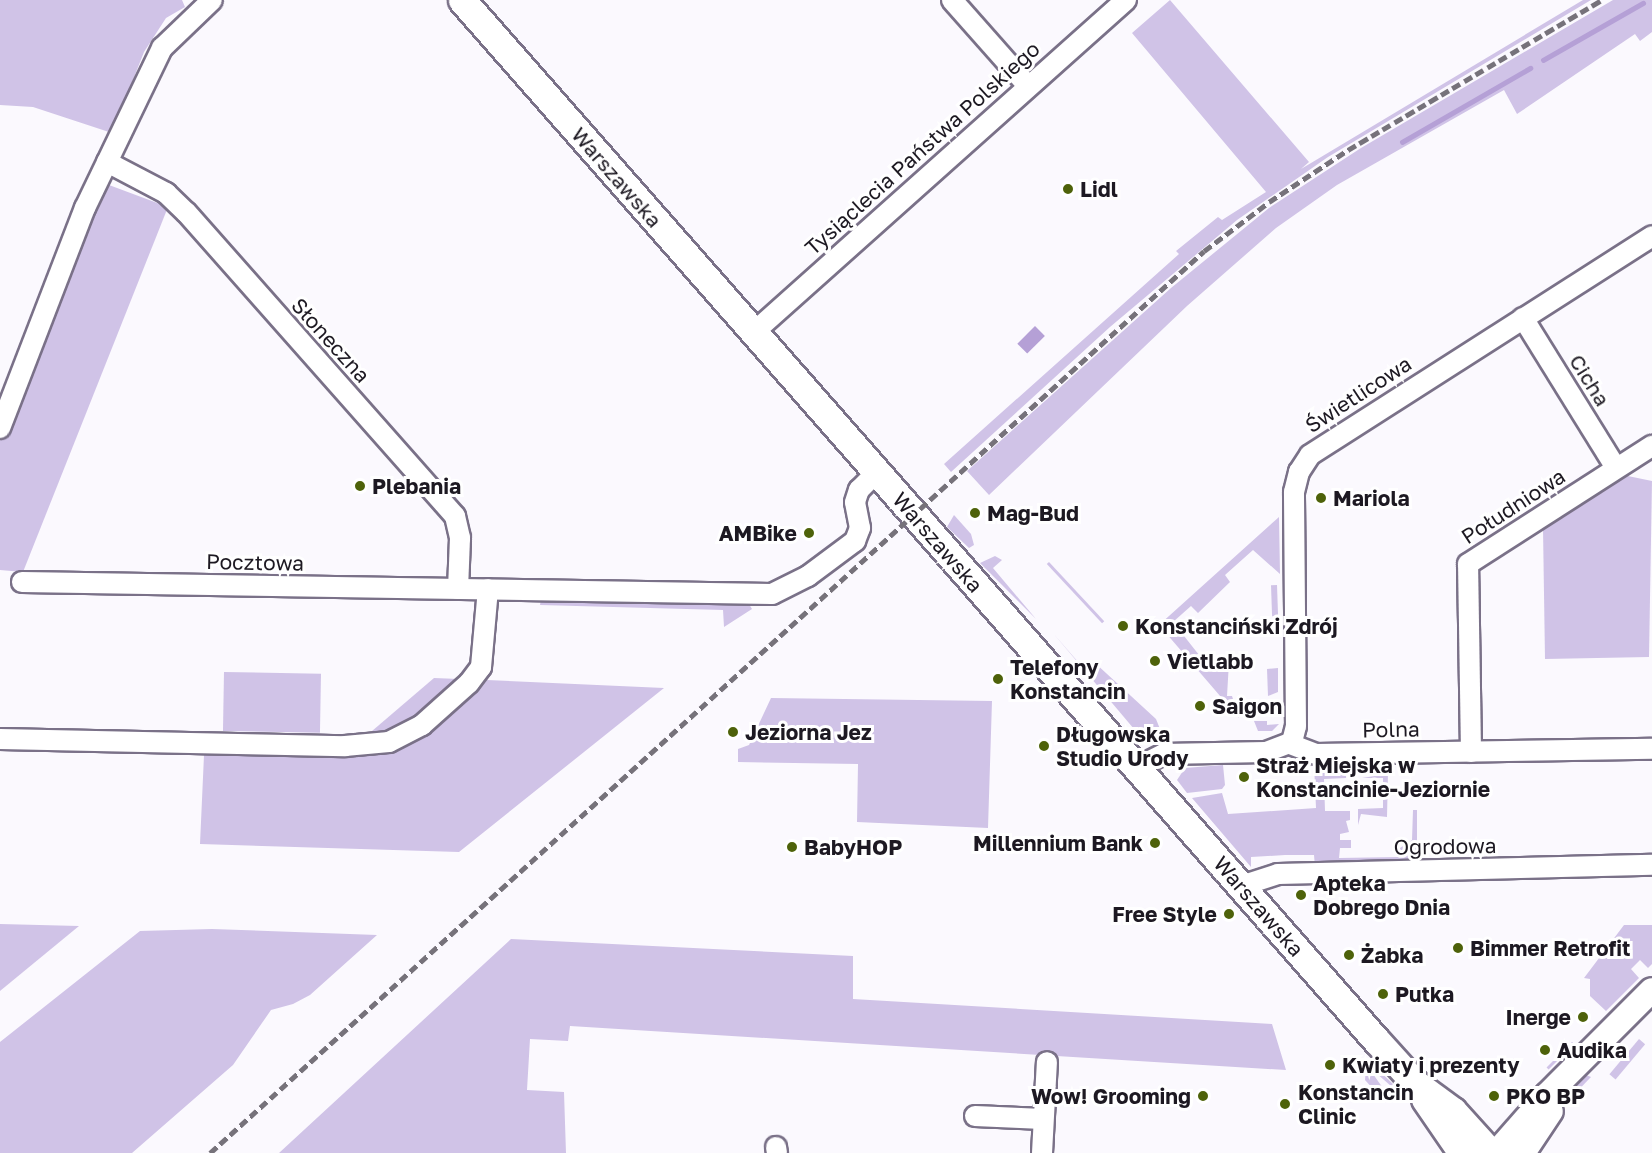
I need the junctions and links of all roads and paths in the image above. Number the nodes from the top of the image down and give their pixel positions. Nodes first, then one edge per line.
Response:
1 (212, 0) edge
2 (462, 0) edge
3 (952, 0) edge
4 (1126, 0) edge
5 (1028, 86) junction
6 (106, 162) junction
7 (1652, 236) edge
8 (1523, 318) junction
9 (753, 333) junction
10 (0, 428) edge
11 (1652, 446) edge
12 (1616, 468) junction
13 (876, 472) junction
14 (22, 582) dead end
15 (458, 589) junction
16 (488, 589) junction
17 (0, 739) edge
18 (1290, 744) junction
19 (1652, 749) edge
20 (1471, 752) junction
21 (1138, 767) junction
22 (1652, 865) edge
23 (1241, 886) junction
24 (1652, 990) edge
25 (1047, 1062) dead end
26 (1575, 1070) junction
27 (1415, 1083) junction
28 (975, 1116) dead end
29 (1043, 1119) junction
30 (1041, 1153) edge
31 (1462, 1153) edge
32 (1491, 1153) edge
33 (1496, 1153) edge
34 (1523, 1153) edge

1 - 6 street
2 - 9 main road, Warszawska
3 - 5 street
4 - 5 street, Tysiąclecia Państwa Polskiego
5 - 9 street, Tysiąclecia Państwa Polskiego
6 - 10 street
6 - 15 street, Słoneczna
7 - 8 street, Świetlicowa
8 - 12 street, Cicha
8 - 18 street, Świetlicowa
9 - 13 main road, Warszawska
11 - 12 street, Południowa
12 - 20 street, Południowa
13 - 16 street, Pocztowa
13 - 21 main road, Warszawska
14 - 15 street, Pocztowa
15 - 16 street, Pocztowa
16 - 17 street
18 - 20 street, Polna
18 - 21 street
19 - 20 street, Polna
21 - 23 main road, Warszawska
22 - 23 street, Ogrodowa
23 - 27 main road, Warszawska
24 - 26 street
25 - 29 street
26 - 33 street
26 - 34 street
27 - 31 main road, Warszawska
27 - 32 main road, Warszawska
28 - 29 street
29 - 30 street

